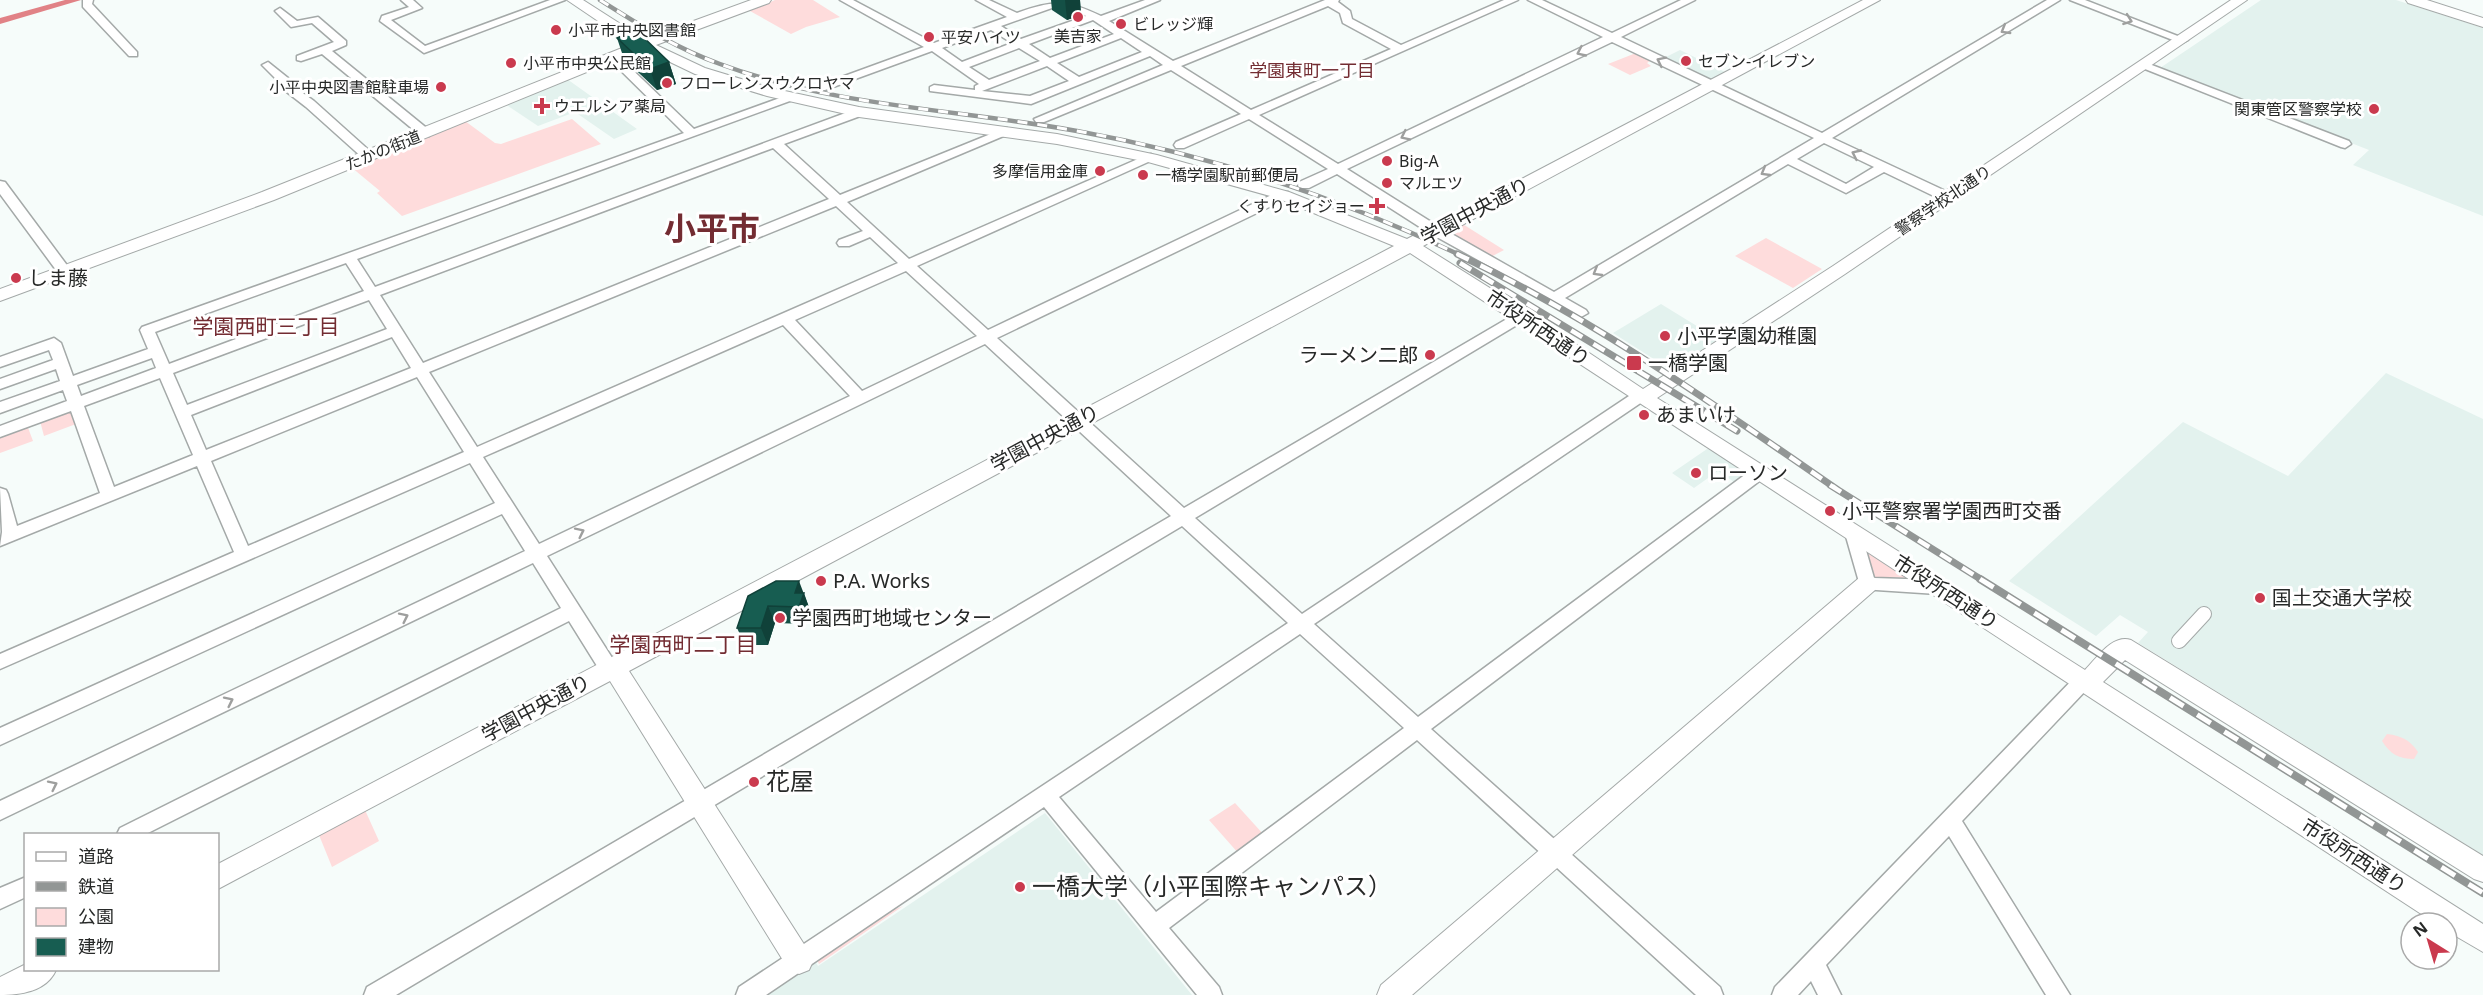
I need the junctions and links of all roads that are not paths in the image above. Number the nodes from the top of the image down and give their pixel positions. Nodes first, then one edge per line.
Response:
1 (88, 0) edge
2 (406, 0) edge
3 (560, 0) edge
4 (574, 0) edge
5 (764, 0) edge
6 (845, 0) edge
7 (981, 0) edge
8 (1155, 0) edge
9 (1513, 0) edge
10 (1533, 0) edge
11 (1690, 0) edge
12 (1873, 0) edge
13 (2055, 0) edge
14 (2075, 0) edge
15 (2240, 0) edge
16 (2413, 0) edge
17 (1060, 1) edge
18 (1331, 1) edge
19 (280, 11) dead end
20 (1016, 18) junction
21 (1098, 18) junction
22 (2483, 22) edge
23 (993, 26) junction
24 (1123, 34) junction
25 (1612, 38) junction
26 (2182, 40) junction
27 (645, 44) junction
28 (1021, 44) junction
29 (933, 47) junction
30 (1400, 49) junction
31 (324, 50) junction
32 (1151, 52) junction
33 (133, 54) dead end
34 (612, 56) junction
35 (301, 58) dead end
36 (1049, 62) junction
37 (268, 65) dead end
38 (1172, 65) junction
39 (2144, 65) junction
40 (960, 66) junction
41 (1078, 81) junction
42 (988, 85) junction
43 (1712, 85) junction
44 (821, 88) dead end
45 (934, 89) dead end
46 (967, 93) junction
47 (792, 98) junction
48 (859, 112) junction
49 (1252, 114) junction
50 (1040, 119) dead end
51 (1007, 132) junction
52 (425, 133) junction
53 (692, 134) junction
54 (1822, 138) junction
55 (775, 143) junction
56 (2345, 144) dead end
57 (1180, 145) dead end
58 (368, 156) junction
59 (1151, 158) junction
60 (1787, 159) junction
61 (1884, 167) junction
62 (1336, 169) junction
63 (0, 185) edge
64 (1304, 185) dead end
65 (1283, 195) junction
66 (1947, 197) junction
67 (838, 200) junction
68 (1437, 231) junction
69 (872, 232) junction
70 (844, 243) dead end
71 (1408, 246) junction
72 (349, 257) junction
73 (908, 265) junction
74 (64, 271) junction
75 (372, 293) junction
76 (0, 295) edge
77 (1554, 298) junction
78 (1581, 313) dead end
79 (1522, 316) junction
80 (786, 319) junction
81 (395, 331) junction
82 (987, 337) junction
83 (156, 351) junction
84 (0, 362) edge
85 (61, 362) junction
86 (164, 370) junction
87 (419, 370) junction
88 (69, 383) junction
89 (0, 384) edge
90 (1642, 397) junction
91 (860, 398) junction
92 (76, 403) junction
93 (0, 408) edge
94 (183, 412) junction
95 (1078, 421) junction
96 (0, 432) edge
97 (472, 456) junction
98 (203, 458) junction
99 (1760, 472) junction
100 (0, 494) edge
101 (109, 496) junction
102 (506, 505) junction
103 (1183, 517) junction
104 (1853, 533) junction
105 (5, 537) edge
106 (536, 553) junction
107 (244, 556) junction
108 (1867, 584) junction
109 (1937, 587) junction
110 (572, 610) junction
111 (2204, 614) dead end
112 (1301, 623) junction
113 (2179, 641) dead end
114 (0, 663) edge
115 (612, 668) junction
116 (2085, 682) junction
117 (1418, 729) junction
118 (0, 737) edge
119 (1045, 794) junction
120 (699, 803) junction
121 (0, 811) edge
122 (1950, 820) junction
123 (129, 833) edge
124 (1555, 853) junction
125 (2483, 870) edge
126 (219, 876) edge
127 (24, 887) edge
128 (0, 898) edge
129 (1155, 927) junction
130 (2483, 939) edge
131 (799, 960) junction
132 (1814, 964) junction
133 (38, 971) edge
134 (0, 992) edge
135 (375, 995) edge
136 (747, 995) edge
137 (1211, 995) edge
138 (1391, 995) edge
139 (1712, 995) edge
140 (1783, 995) edge
141 (1830, 995) edge
142 (2059, 995) edge

1 - 33 street
2 - 3 street
4 - 27 street, 市役所西通り
5 - 27 street, たかの街道
6 - 29 street
7 - 20 street
8 - 21 street
9 - 30 street
10 - 25 street
11 - 25 street
12 - 43 street, 学園中央通り
13 -> 54 street
14 -> 26 street
15 - 26 street, 警察学校北通り
16 - 22 street
17 - 20 street
17 - 21 street
18 - 30 street
18 - 38 street
19 - 31 street
20 - 23 street
21 - 24 street
21 - 28 street
23 - 28 street
23 - 29 street
24 - 32 street
24 - 36 street
43 -> 25 street
25 -> 62 street
26 - 39 street, 警察学校北通り
27 - 34 street, たかの街道
27 - 47 street, 市役所西通り
28 - 36 street
28 - 40 street
29 - 40 street
29 - 44 street
30 - 49 street
31 - 35 street
31 - 52 street
32 - 38 street
32 - 41 street
34 - 52 street, たかの街道
34 - 53 street
36 - 41 street
36 - 42 street
37 - 58 street
38 - 49 street
38 - 50 street
39 - 56 street
39 - 66 street, 警察学校北通り
40 - 42 street
41 - 46 street
42 - 46 street
43 - 54 street
43 - 68 street, 学園中央通り
45 - 46 street
47 - 48 street, 市役所西通り
47 - 53 street
48 - 51 street, 市役所西通り
48 - 55 street
49 - 57 street
49 - 62 street
51 - 59 street, 市役所西通り
51 - 67 street
52 - 58 street, たかの街道
53 - 72 street
54 - 60 street
61 -> 54 street
55 - 67 street
55 - 75 street
58 - 74 street, たかの街道
59 - 65 street, 市役所西通り
59 - 73 street
60 - 61 street
60 -> 77 street
61 - 66 street
62 - 64 street
62 - 68 street
63 - 74 street
65 - 71 street, 市役所西通り
65 - 82 street
66 - 90 street, 警察学校北通り
67 - 69 street
67 - 87 street
68 - 71 street, 学園中央通り
68 - 77 street
69 - 70 street
69 - 73 street
71 - 79 street, 市役所西通り
71 - 95 street, 学園中央通り
72 - 75 street
72 - 83 street
73 - 80 street
73 - 82 street
74 - 76 street, たかの街道
75 - 81 street
75 - 86 street
77 - 78 street
79 - 90 street, 市役所西通り
79 - 103 street
80 - 91 street
80 - 97 street
81 - 87 street
81 - 94 street
82 - 91 street
82 - 95 street
83 - 86 street
83 - 88 street
84 - 85 street
85 - 88 street
85 - 89 street
86 - 92 street
86 - 94 street
87 - 97 street
87 - 98 street
88 - 92 street
88 - 93 street
90 - 99 street, 市役所西通り
90 - 112 street
106 -> 91 street
92 - 96 street
92 - 101 street
94 - 98 street
95 - 103 street
95 - 115 street, 学園中央通り
97 - 102 street
97 - 107 street
98 - 101 street
98 - 107 street
99 - 104 street, 市役所西通り
99 - 117 street
100 - 105 street
101 - 105 street
102 - 106 street
102 - 118 street
103 - 112 street
103 - 120 street
104 - 108 street
104 - 109 street, 市役所西通り
106 - 110 street
121 -> 106 street
107 - 114 street
108 - 109 street
108 - 124 street
109 - 116 street, 市役所西通り
110 - 115 street
110 - 123 street
111 - 113 street
112 - 117 street
112 - 119 street
115 - 120 street
115 - 126 street, 学園中央通り
116 - 122 street
116 - 125 street
116 - 130 street, 市役所西通り
117 - 124 street
117 - 129 street
119 - 129 street
119 - 131 street
120 - 131 street
120 - 135 street
122 - 132 street
122 - 142 street
124 - 138 street
124 - 139 street
127 - 128 street
129 - 137 street
131 - 136 street
132 - 140 street
132 - 141 street
133 - 134 street

